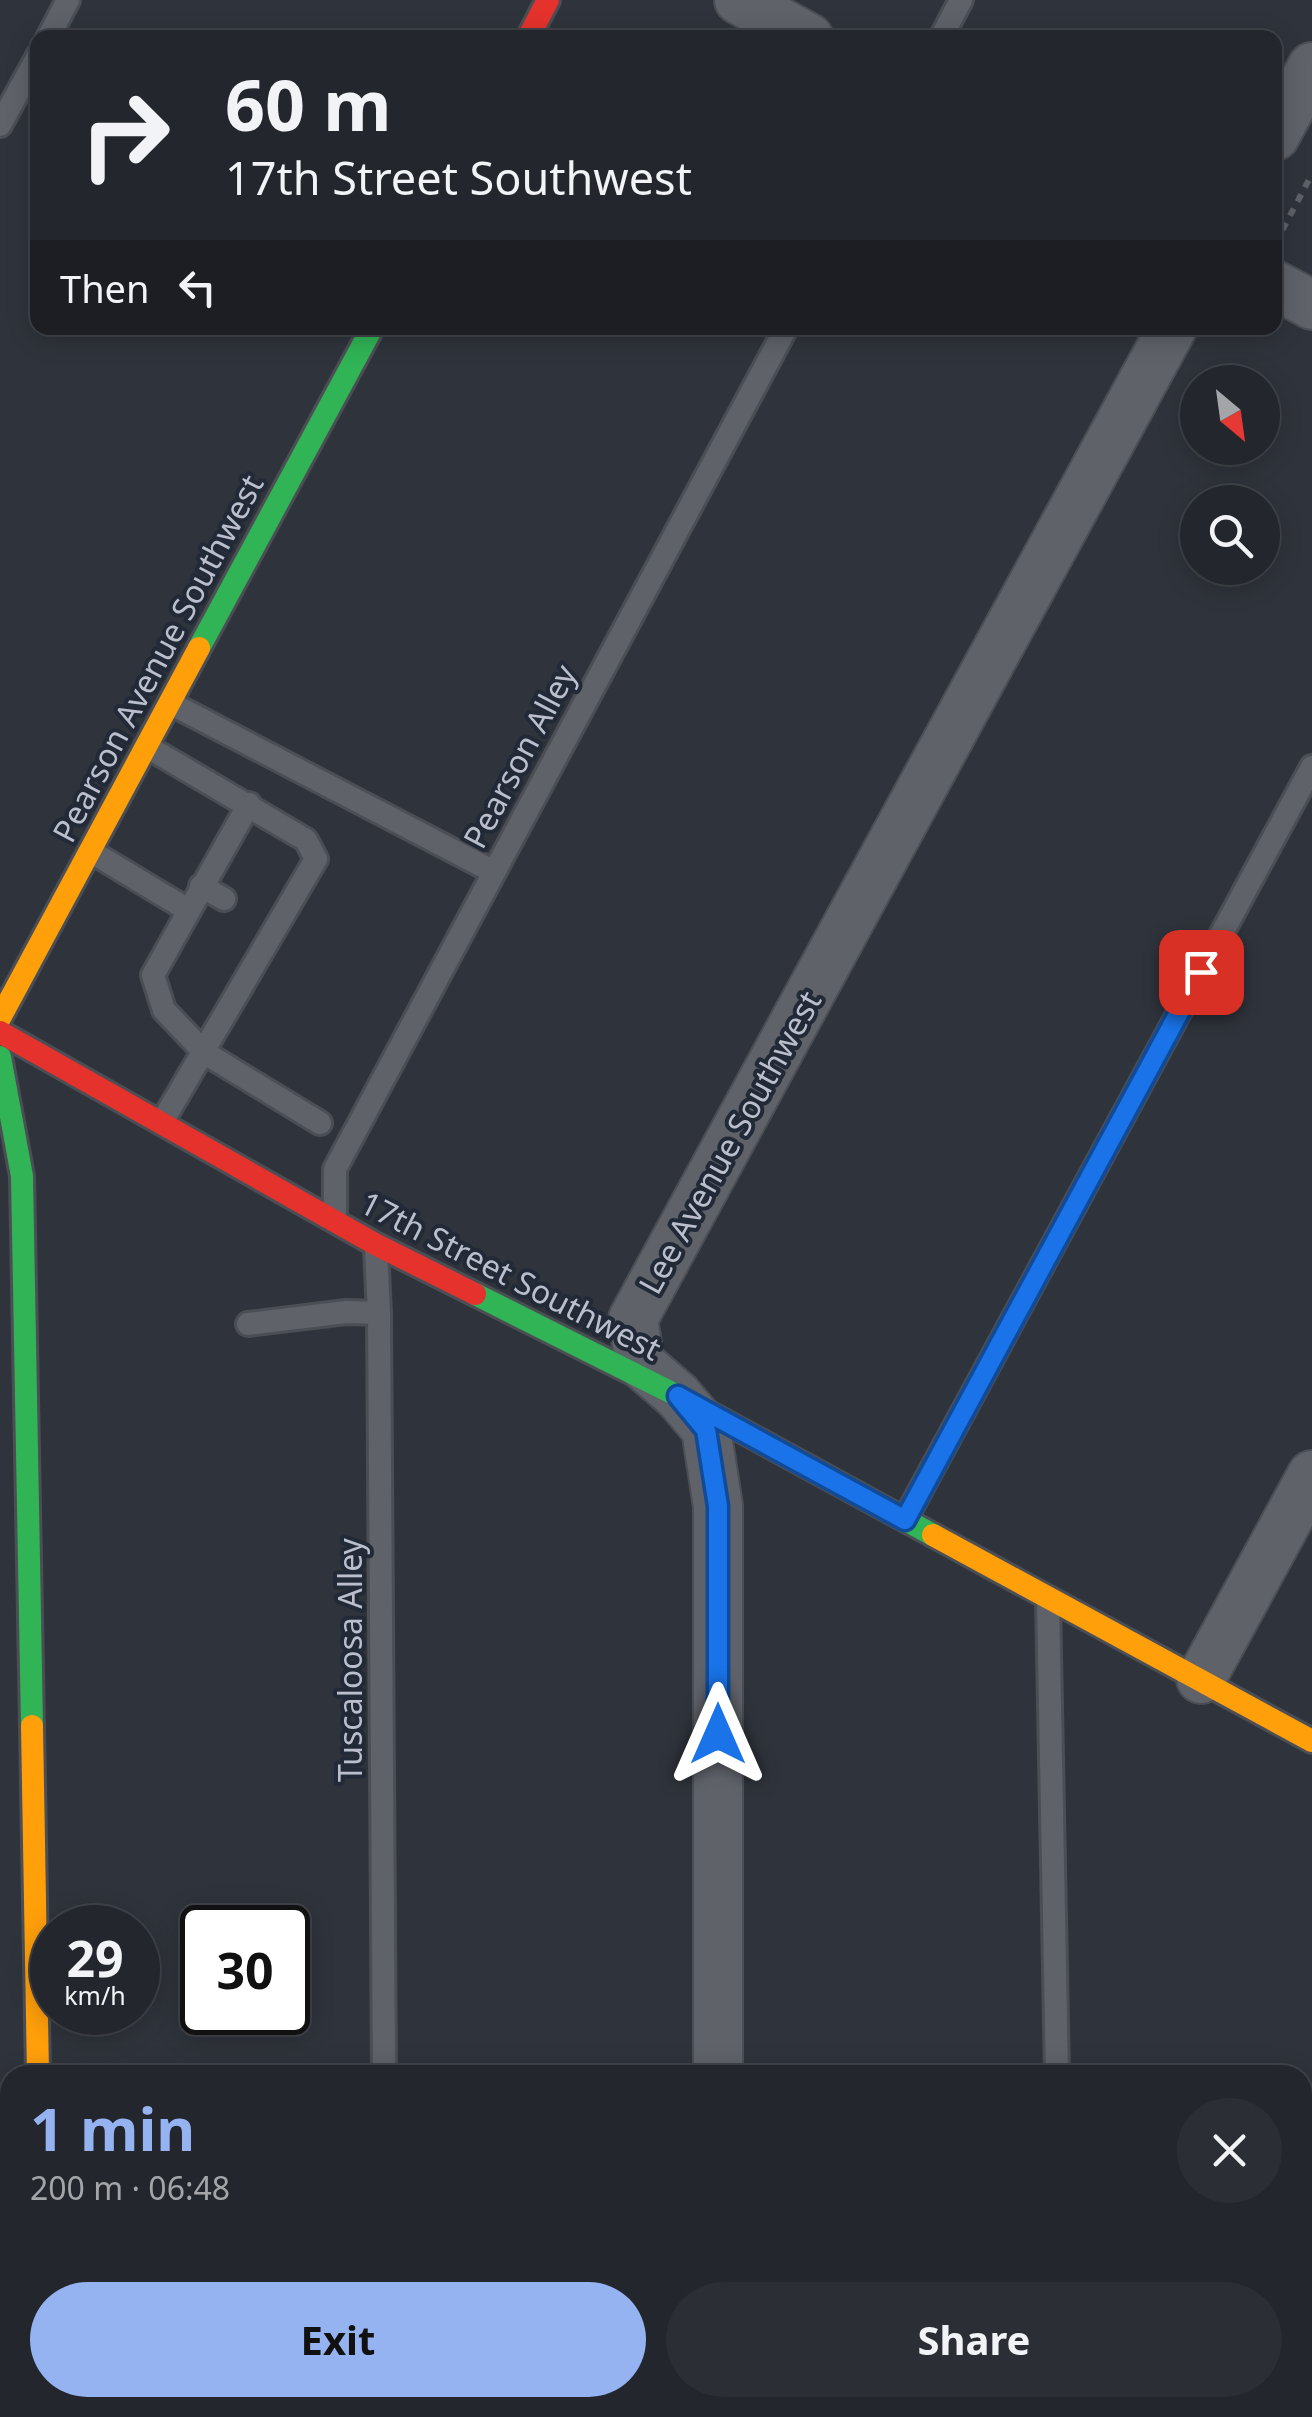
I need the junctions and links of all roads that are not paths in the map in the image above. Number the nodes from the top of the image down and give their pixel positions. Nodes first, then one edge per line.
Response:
1 (68, 0) edge
2 (548, 0) edge
3 (739, 0) edge
4 (961, 0) edge
5 (52, 30) edge
6 (532, 30) edge
7 (794, 30) edge
8 (945, 30) edge
9 (1312, 67) edge
10 (30, 70) edge
11 (1282, 123) edge
12 (0, 124) edge
13 (1282, 289) edge
14 (1312, 305) edge
15 (368, 335) edge
16 (782, 335) edge
17 (1168, 335) edge
18 (170, 703) junction
19 (146, 746) junction
20 (1312, 767) edge
21 (249, 804) junction
22 (90, 851) junction
23 (494, 872) junction
24 (201, 886) junction
25 (224, 899) dead end
26 (188, 910) junction
27 (177, 932) junction
28 (199, 944) dead end
29 (0, 1018) edge
30 (0, 1032) edge
31 (205, 1053) junction
32 (0, 1057) edge
33 (320, 1123) dead end
34 (161, 1124) junction
35 (335, 1221) junction
36 (375, 1244) junction
37 (379, 1314) junction
38 (248, 1324) dead end
39 (678, 1396) junction
40 (1312, 1475) edge
41 (905, 1520) junction
42 (1048, 1596) junction
43 (1202, 1679) junction
44 (1312, 1741) edge
45 (38, 2065) edge
46 (384, 2065) edge
47 (718, 2065) edge
48 (1057, 2065) edge

1 - 5 lane
2 - 6 street
3 - 7 street
4 - 8 lane
9 - 11 street
10 - 12 lane
13 - 14 street
15 - 18 street, Pearson Avenue Southwest
16 - 23 lane, Pearson Alley
17 - 39 street, Lee Avenue Southwest
18 - 19 street, Pearson Avenue Southwest
18 - 23 lane
19 - 21 lane
19 - 22 street, Pearson Avenue Southwest
20 - 41 lane
21 - 24 lane
21 - 31 lane
22 - 26 lane
22 - 29 street, Pearson Avenue Southwest
23 - 35 lane, Pearson Alley
24 - 25 lane
24 - 26 lane
26 - 27 lane
27 - 28 lane
27 - 31 lane
30 - 34 street, 17th Street Southwest
31 - 33 lane
31 - 34 lane
32 - 45 street
34 - 35 street, 17th Street Southwest
35 - 36 street, 17th Street Southwest
36 - 37 lane, Tuscaloosa Alley
36 - 39 street, 17th Street Southwest
37 - 38 lane
37 - 46 lane, Tuscaloosa Alley
39 - 41 street, 17th Street Southwest
39 - 47 street, Lee Avenue Southwest
40 - 43 street
41 - 42 street, 17th Street Southwest
42 - 43 street, 17th Street Southwest
42 - 48 lane
43 - 44 street, 17th Street Southwest

